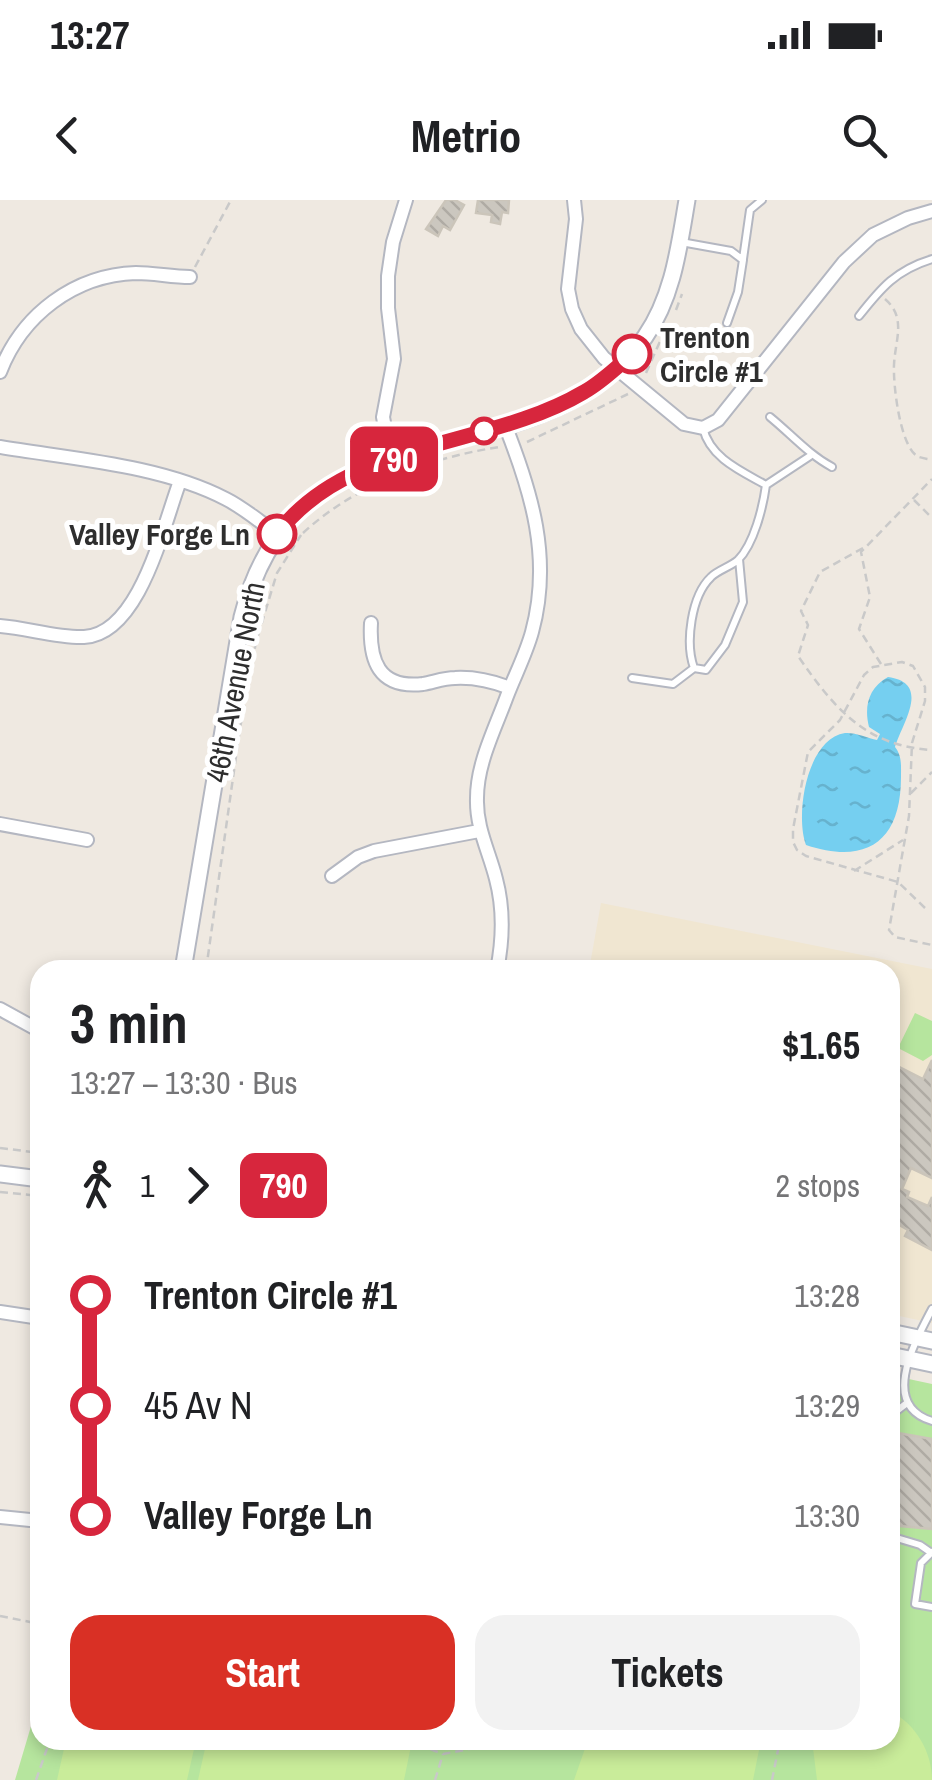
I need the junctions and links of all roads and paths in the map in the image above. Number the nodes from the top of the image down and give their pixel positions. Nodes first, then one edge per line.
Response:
1 (232, 200) edge
2 (406, 200) edge
3 (574, 200) edge
4 (686, 200) edge
5 (762, 200) edge
6 (932, 211) edge
7 (680, 242) junction
8 (932, 259) edge
9 (743, 260) junction
10 (190, 277) joint
11 (878, 293) junction
12 (859, 316) dead end
13 (727, 323) dead end
14 (617, 367) junction
15 (0, 372) edge
16 (770, 417) dead end
17 (505, 425) junction
18 (703, 428) junction
19 (0, 447) edge
20 (811, 455) junction
21 (390, 460) junction
22 (932, 460) edge
23 (832, 467) dead end
24 (932, 478) edge
25 (180, 481) junction
26 (766, 485) junction
27 (914, 499) junction
28 (932, 518) edge
29 (277, 534) junction
30 (302, 534) dead end
31 (863, 548) junction
32 (739, 558) junction
33 (371, 623) dead end
34 (0, 626) edge
35 (882, 665) junction
36 (694, 668) junction
37 (632, 678) dead end
38 (510, 688) junction
39 (843, 714) junction
40 (912, 750) junction
41 (932, 750) edge
42 (932, 772) edge
43 (910, 794) junction
44 (0, 824) edge
45 (479, 831) junction
46 (906, 838) junction
47 (88, 840) dead end
48 (853, 871) junction
49 (332, 876) dead end
50 (898, 882) junction
51 (925, 908) dead end
52 (932, 945) edge
53 (185, 960) edge
54 (207, 960) edge
55 (498, 960) edge
56 (0, 1009) edge
57 (30, 1026) edge
58 (0, 1148) edge
59 (30, 1152) edge
60 (0, 1174) edge
61 (30, 1178) edge
62 (0, 1192) edge
63 (30, 1195) edge
64 (932, 1309) edge
65 (0, 1312) edge
66 (30, 1316) edge
67 (900, 1334) edge
68 (926, 1339) edge
69 (900, 1357) edge
70 (909, 1358) junction
71 (932, 1364) edge
72 (907, 1403) junction
73 (900, 1408) edge
74 (932, 1421) edge
75 (0, 1517) edge
76 (30, 1522) edge
77 (900, 1539) edge
78 (931, 1552) edge
79 (932, 1608) edge
80 (0, 1616) edge
81 (30, 1622) edge
82 (46, 1750) edge
83 (433, 1750) edge
84 (465, 1750) edge
85 (778, 1750) edge
86 (444, 1754) junction
87 (36, 1780) edge
88 (435, 1780) edge
89 (772, 1780) edge

1 - 10 path
2 - 21 street
3 - 14 street
4 - 7 street, 46th Avenue North
5 - 9 lane
6 - 18 street
7 - 9 lane
7 - 14 street, 46th Avenue North
8 - 11 lane
9 - 13 lane
10 - 15 street
11 - 12 lane
11 - 22 path
14 - 17 street, 46th Avenue North
14 - 18 street
16 - 20 lane
17 - 21 street, 46th Avenue North
17 - 38 street
18 - 26 lane
19 - 25 street
20 - 23 lane
20 - 26 lane
21 - 29 street, 46th Avenue North
24 - 27 path
25 - 29 street
25 - 34 street
26 - 32 lane
27 - 28 path
27 - 31 path
29 - 53 street, 46th Avenue North
30 - 54 path
31 - 35 path
31 - 39 path
32 - 36 lane
32 - 36 lane
33 - 38 street
35 - 39 path
35 - 40 path
36 - 37 lane
38 - 45 street
39 - 40 path
39 - 48 path
40 - 41 path
40 - 43 path
42 - 43 path
43 - 46 path
44 - 47 street
45 - 49 street
45 - 55 street
46 - 48 path
46 - 50 path
48 - 50 path
50 - 51 path
50 - 52 path
56 - 57 street
58 - 59 path
60 - 61 street
62 - 63 path
64 - 68 lane
65 - 66 street
67 - 68 street
68 - 70 lane
69 - 70 street
70 - 71 street
70 - 72 lane
72 - 73 lane
72 - 74 lane
75 - 76 street
77 - 78 lane
78 - 79 lane
80 - 81 path
82 - 87 path
83 - 86 path
84 - 86 path
85 - 89 path
86 - 88 path

